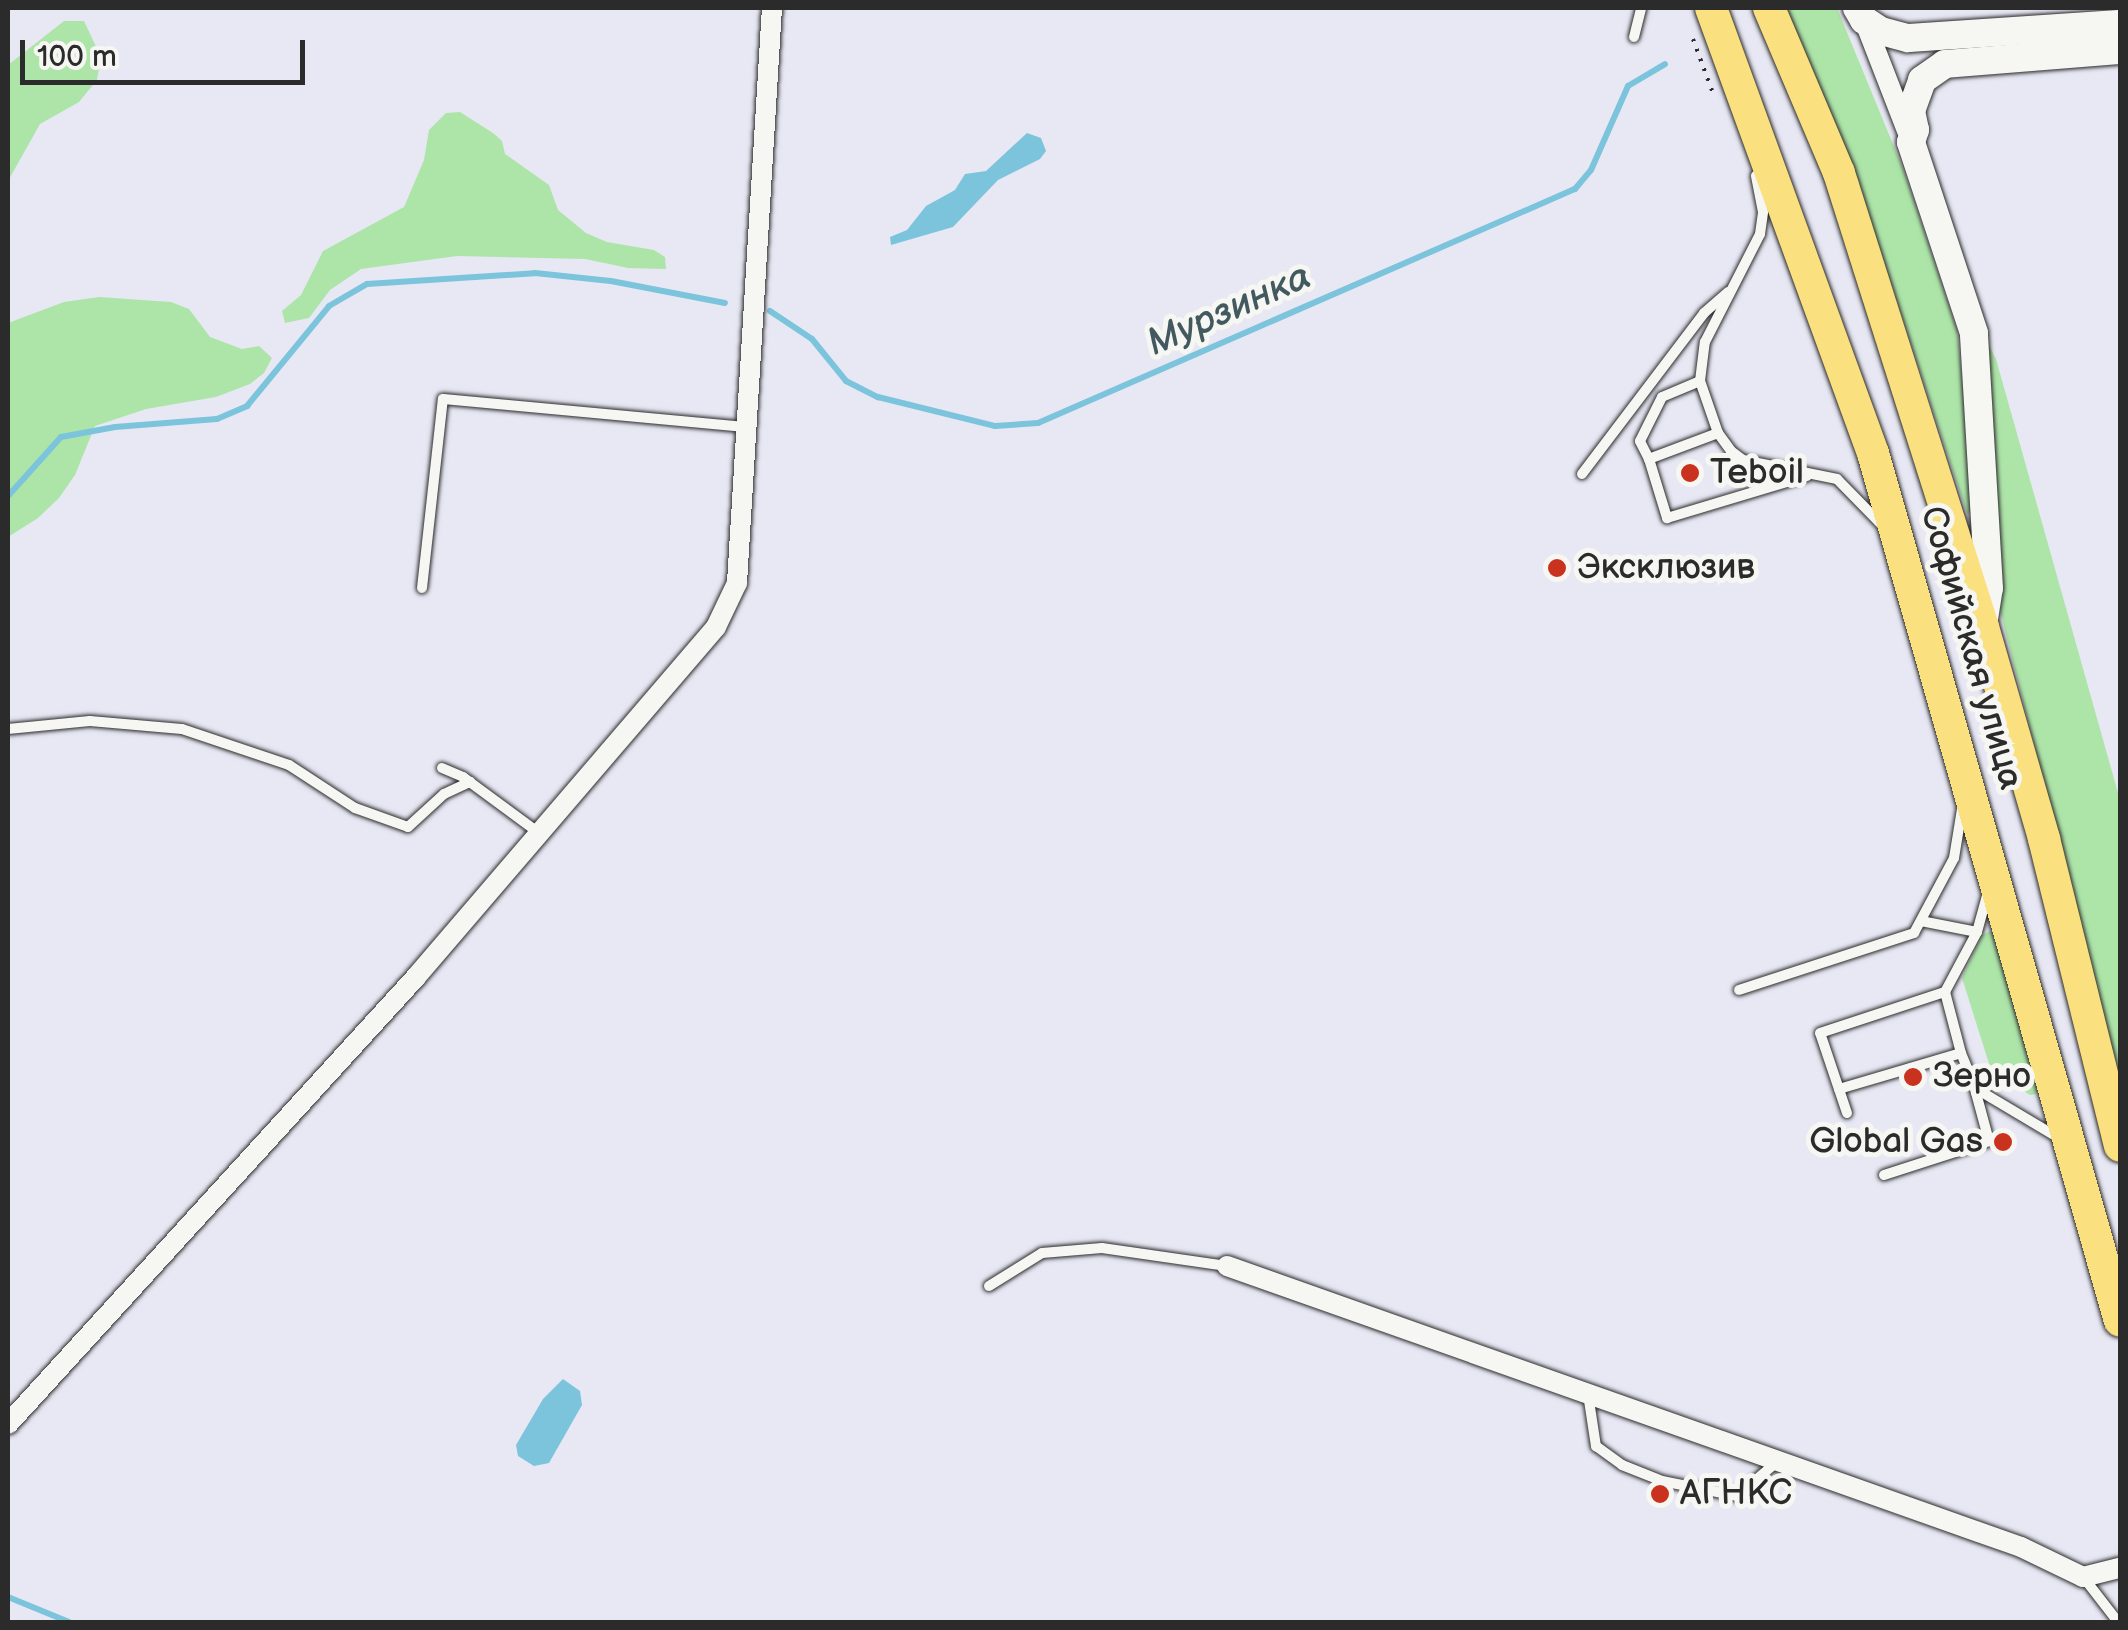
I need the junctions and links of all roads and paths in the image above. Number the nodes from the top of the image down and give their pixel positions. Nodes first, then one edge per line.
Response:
1 (772, 8) edge
2 (1641, 8) edge
3 (1711, 8) edge
4 (1770, 8) edge
5 (1861, 14) edge
6 (2120, 24) edge
7 (1634, 37) dead end
8 (1693, 37) dead end
9 (2120, 50) edge
10 (1717, 103) dead end
11 (1753, 117) junction
12 (1911, 142) junction
13 (1733, 288) junction
14 (1700, 381) junction
15 (746, 427) junction
16 (1718, 433) junction
17 (1649, 459) junction
18 (1582, 474) dead end
19 (1811, 474) junction
20 (1900, 543) junction
21 (422, 588) dead end
22 (1983, 626) junction
23 (8, 729) edge
24 (442, 768) dead end
25 (1968, 777) junction
26 (470, 782) junction
27 (539, 833) junction
28 (1994, 872) junction
29 (1920, 920) junction
30 (1977, 932) junction
31 (1738, 990) dead end
32 (1945, 992) junction
33 (1961, 1054) junction
34 (1975, 1088) junction
35 (1839, 1089) junction
36 (1847, 1113) dead end
37 (2072, 1145) junction
38 (2120, 1146) edge
39 (1884, 1175) dead end
40 (1227, 1266) joint
41 (989, 1286) dead end
42 (2120, 1321) edge
43 (1588, 1394) junction
44 (8, 1424) edge
45 (1778, 1462) junction
46 (2120, 1568) edge
47 (2083, 1577) junction
48 (2118, 1622) edge

1 - 15 street
2 - 7 lane
3 - 11 main road, Софийская улица
4 - 22 main road, Софийская улица
5 - 6 street
5 - 12 street, Софийская улица
8 - 10 path
9 - 12 street
11 - 13 lane
11 - 20 main road, Софийская улица
12 - 22 street, Софийская улица
13 - 14 lane
13 - 18 lane
14 - 16 lane
14 - 17 lane
15 - 21 lane
15 - 27 street
16 - 17 lane
16 - 19 lane
17 - 19 lane
19 - 20 lane
20 - 25 main road, Софийская улица
22 - 38 main road, Софийская улица
23 - 26 lane
24 - 26 lane
25 - 28 main road, Софийская улица
25 - 29 lane
26 - 27 lane
27 - 44 street
28 - 30 lane
28 - 37 main road, Софийская улица
29 - 30 lane
29 - 31 lane
30 - 32 lane
32 - 33 lane
32 - 35 lane
33 - 34 lane
33 - 35 lane
34 - 37 lane
34 - 39 lane
35 - 36 lane
37 - 42 main road, Софийская улица
40 - 41 lane
40 - 43 street
43 - 45 street
43 - 45 lane
45 - 47 street
46 - 47 street
47 - 48 lane

